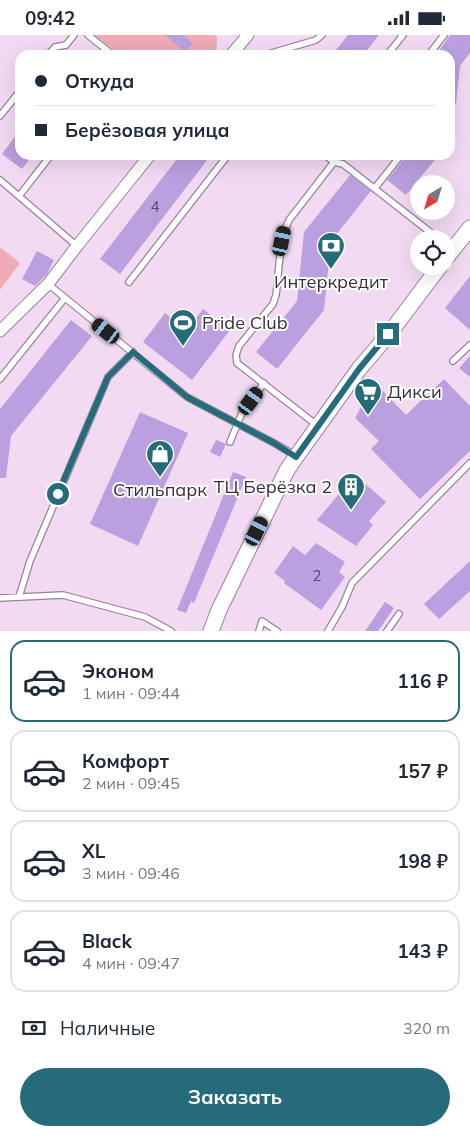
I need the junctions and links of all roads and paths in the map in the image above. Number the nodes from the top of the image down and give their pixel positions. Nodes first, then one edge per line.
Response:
1 (74, 35) edge
2 (88, 35) edge
3 (322, 35) edge
4 (403, 35) edge
5 (434, 35) edge
6 (245, 36) edge
7 (442, 37) edge
8 (52, 50) edge
9 (107, 50) edge
10 (235, 50) edge
11 (282, 50) edge
12 (391, 50) edge
13 (432, 50) edge
14 (15, 97) edge
15 (0, 116) edge
16 (47, 160) edge
17 (146, 160) edge
18 (224, 160) edge
19 (331, 160) edge
20 (397, 160) edge
21 (334, 162) junction
22 (0, 180) edge
23 (375, 188) junction
24 (19, 196) junction
25 (470, 227) edge
26 (428, 230) edge
27 (455, 245) edge
28 (77, 246) junction
29 (433, 275) edge
30 (128, 282) dead end
31 (48, 285) junction
32 (65, 298) junction
33 (0, 331) edge
34 (470, 345) edge
35 (133, 352) junction
36 (453, 361) dead end
37 (0, 379) edge
38 (264, 383) junction
39 (238, 423) junction
40 (318, 425) junction
41 (230, 442) dead end
42 (296, 457) junction
43 (470, 463) edge
44 (19, 597) junction
45 (0, 598) edge
46 (399, 614) dead end
47 (171, 631) edge
48 (211, 631) edge
49 (258, 631) edge
50 (277, 631) edge
51 (328, 631) edge
52 (387, 631) edge

1 - 8 lane
2 - 9 lane
3 - 11 lane
4 - 12 lane
5 - 7 lane
6 - 10 street
7 - 13 lane
14 - 15 lane
16 - 24 lane
17 - 28 street
18 - 30 lane
19 - 21 lane
20 - 23 lane
21 - 23 lane
21 - 38 lane
22 - 24 lane
23 - 26 lane
24 - 28 lane
25 - 27 street
28 - 31 street
29 - 40 street
31 - 32 lane
31 - 33 street
32 - 35 lane
32 - 37 lane
34 - 36 lane
35 - 39 lane
35 - 44 lane
38 - 39 lane
38 - 40 lane
39 - 41 lane
39 - 42 lane
40 - 42 street
42 - 48 street
43 - 51 lane
44 - 45 lane
44 - 47 lane
46 - 52 lane
49 - 50 lane

